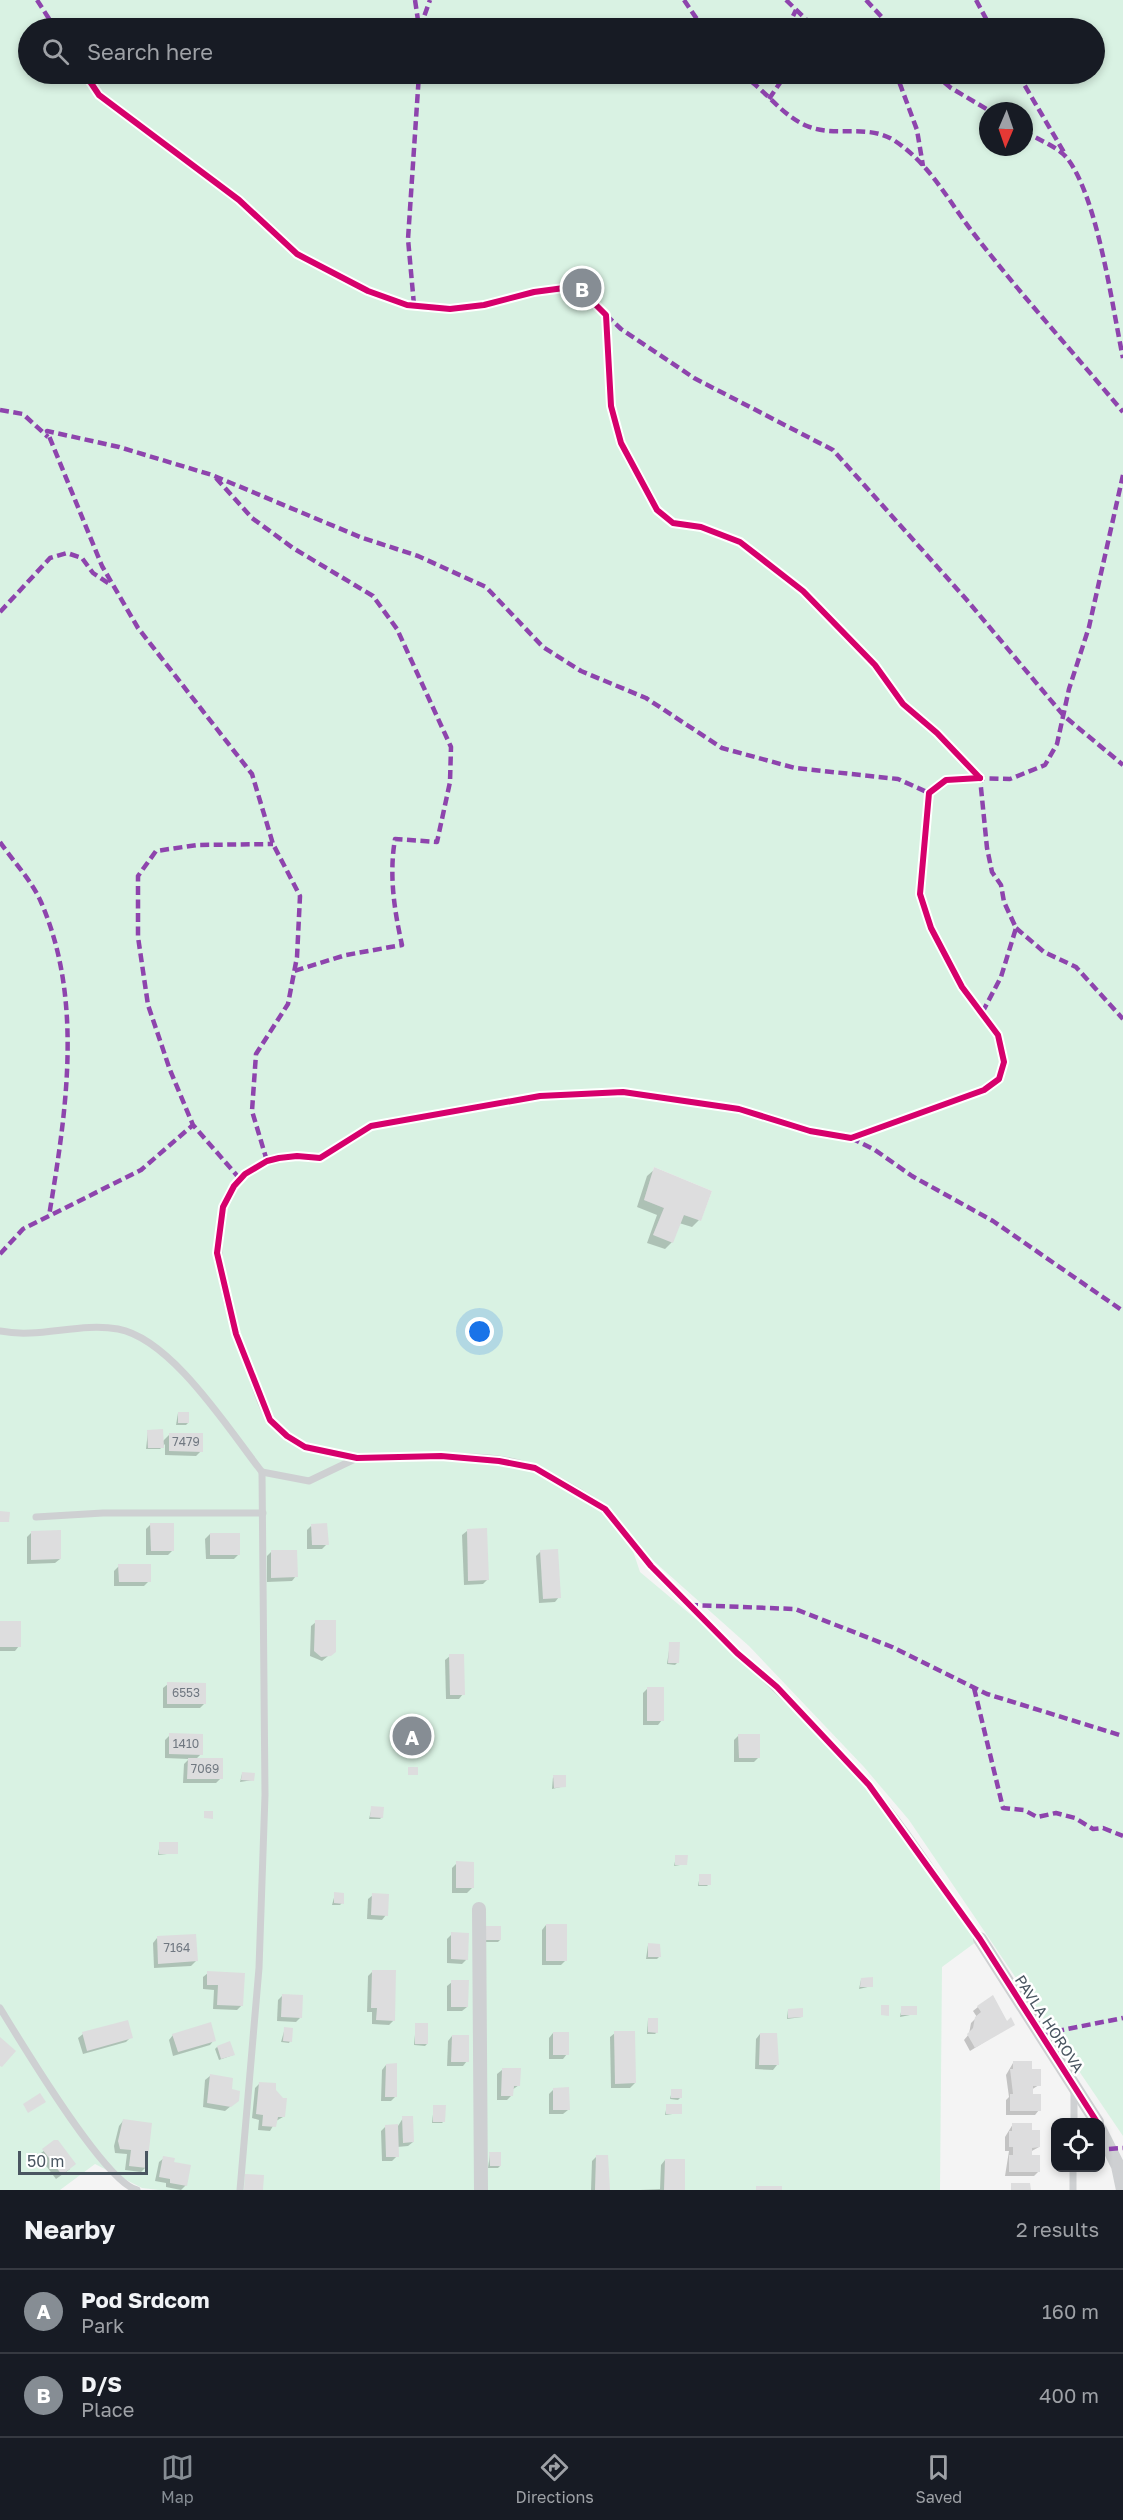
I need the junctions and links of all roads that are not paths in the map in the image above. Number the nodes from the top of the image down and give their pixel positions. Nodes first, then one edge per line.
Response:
1 (320, 1158) dead end
2 (0, 1330) edge
3 (357, 1458) junction
4 (262, 1472) junction
5 (263, 1513) junction
6 (36, 1517) dead end
7 (479, 1909) dead end
8 (980, 1939) joint
9 (0, 2008) edge
10 (0, 2019) edge
11 (10, 2025) junction
12 (1074, 2084) junction
13 (1074, 2118) edge
14 (1095, 2118) edge
15 (1105, 2138) edge
16 (1073, 2172) edge
17 (137, 2190) edge
18 (240, 2190) edge
19 (481, 2190) edge
20 (1073, 2190) edge
21 (1123, 2190) edge

1 - 3 lane
2 - 4 lane
3 - 4 lane
3 - 8 lane
4 - 5 lane
5 - 6 lane
5 - 18 lane
7 - 19 street
8 - 12 street, PAVLA HOROVA
9 - 11 lane
10 - 11 lane
11 - 17 lane
12 - 13 lane
12 - 14 street, PAVLA HOROVA
15 - 21 street
16 - 20 lane

